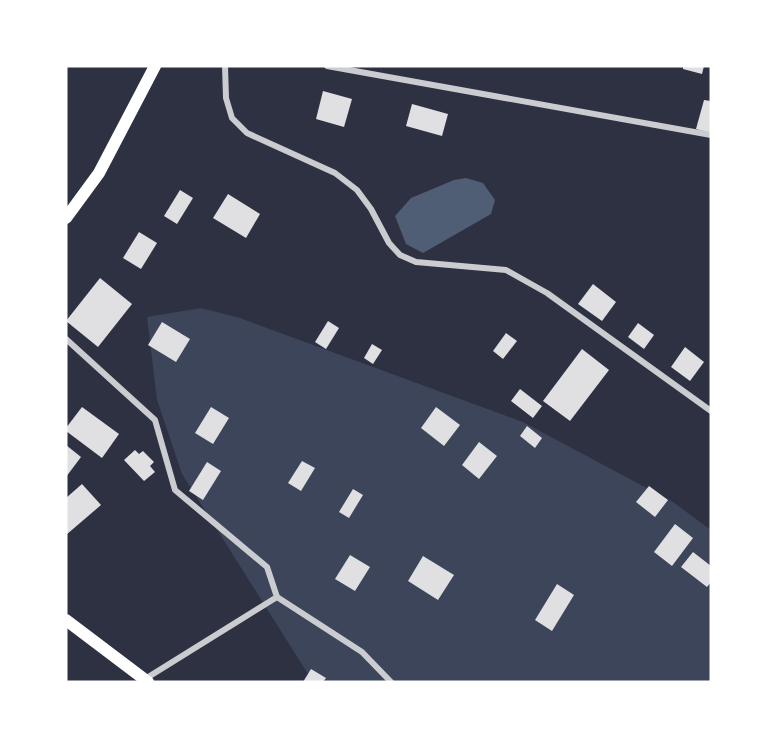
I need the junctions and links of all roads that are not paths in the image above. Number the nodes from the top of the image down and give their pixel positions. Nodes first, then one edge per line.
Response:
1 (155, 66) edge
2 (225, 66) edge
3 (327, 66) edge
4 (711, 135) edge
5 (66, 218) edge
6 (66, 339) edge
7 (711, 411) edge
8 (277, 597) junction
9 (66, 620) edge
10 (146, 681) edge
11 (391, 682) edge

1 - 5 main road
2 - 7 street
3 - 4 street
6 - 8 street
8 - 10 street
8 - 11 street
9 - 10 main road

